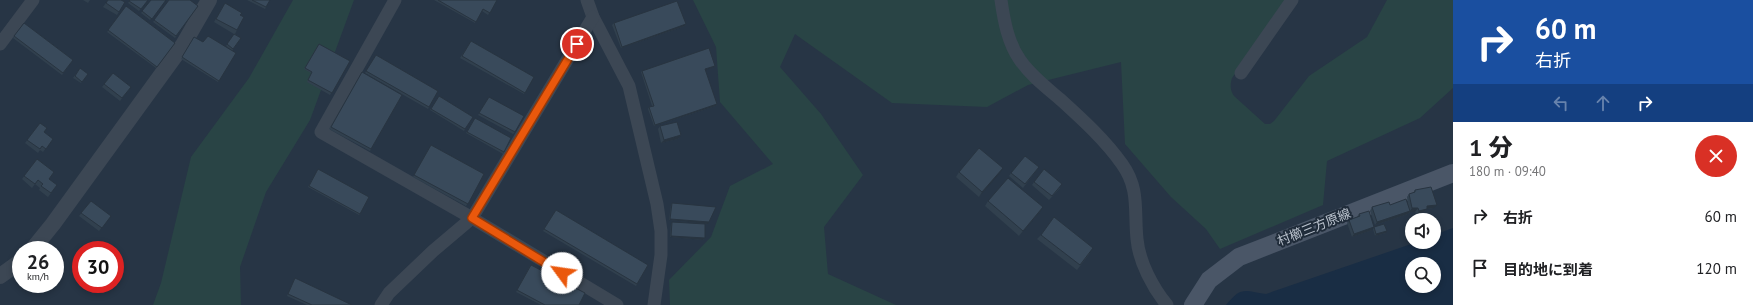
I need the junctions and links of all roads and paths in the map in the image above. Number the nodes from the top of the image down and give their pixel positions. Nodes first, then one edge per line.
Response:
1 (33, 0) edge
2 (209, 0) edge
3 (395, 0) edge
4 (587, 0) edge
5 (1001, 0) edge
6 (1292, 0) edge
7 (593, 17) junction
8 (0, 44) edge
9 (1241, 73) dead end
10 (1453, 173) edge
11 (472, 218) junction
12 (39, 241) edge
13 (12, 267) edge
14 (0, 276) edge
15 (381, 305) edge
16 (617, 305) edge
17 (654, 305) edge
18 (1167, 305) edge
19 (1193, 305) edge

1 - 8 street
2 - 12 street
3 - 11 street
4 - 7 street
5 - 18 street
6 - 9 street
7 - 11 street
7 - 17 street
10 - 19 main road, 村櫛三方原線
11 - 15 street
11 - 16 street
13 - 14 street

